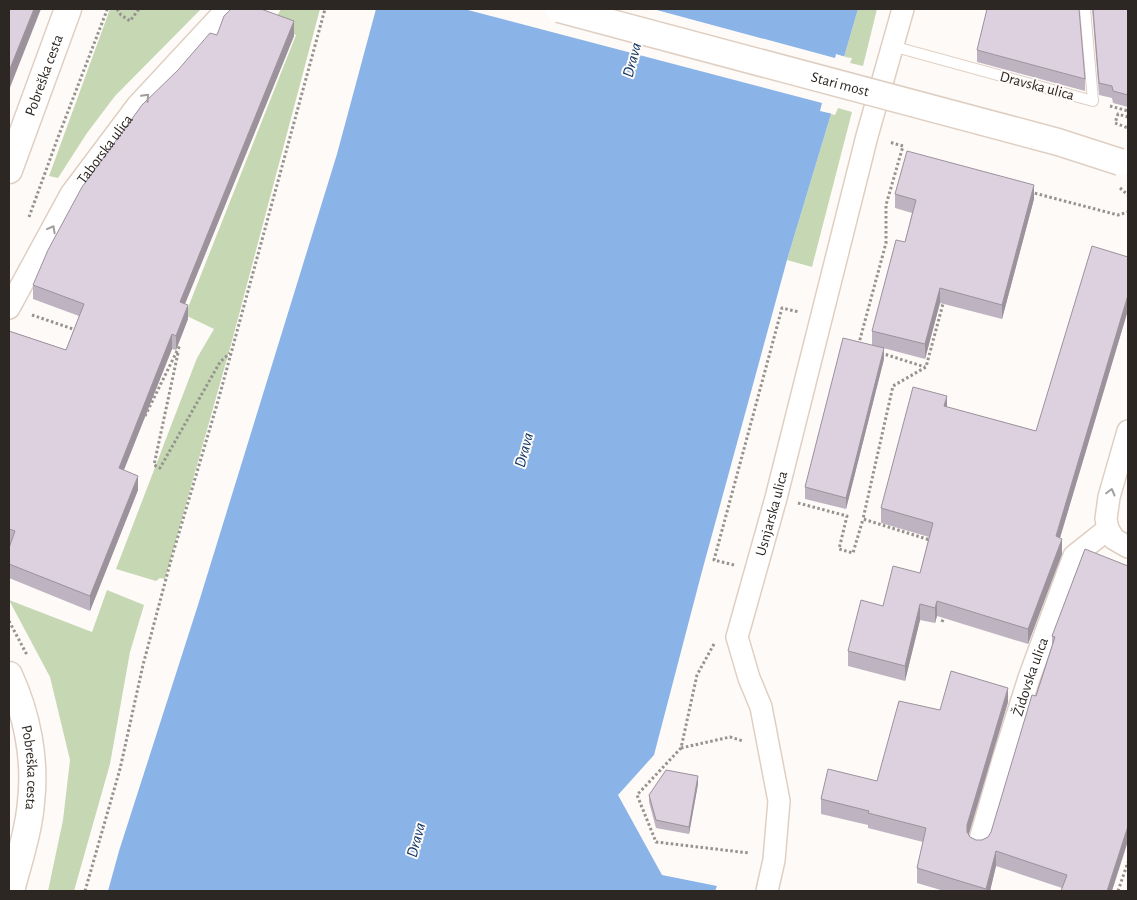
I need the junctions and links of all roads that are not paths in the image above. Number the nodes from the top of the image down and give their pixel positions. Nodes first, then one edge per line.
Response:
1 (68, 9) edge
2 (227, 9) edge
3 (559, 9) edge
4 (903, 9) edge
5 (1085, 9) edge
6 (892, 46) junction
7 (1124, 163) edge
8 (9, 170) edge
9 (9, 307) edge
10 (1128, 430) edge
11 (1108, 529) junction
12 (1128, 547) edge
13 (9, 675) edge
14 (980, 842) edge
15 (12, 891) edge
16 (768, 891) edge

1 - 8 street, Pobreška cesta
9 -> 2 street, Taborska ulica
3 - 7 street, Stari most, bridge
4 - 6 street, Usnjarska ulica
5 - 6 lane, Dravska ulica
6 - 16 street, Usnjarska ulica
11 -> 10 street
11 - 12 street
11 - 14 street, Židovska ulica
13 - 15 street, Pobreška cesta

